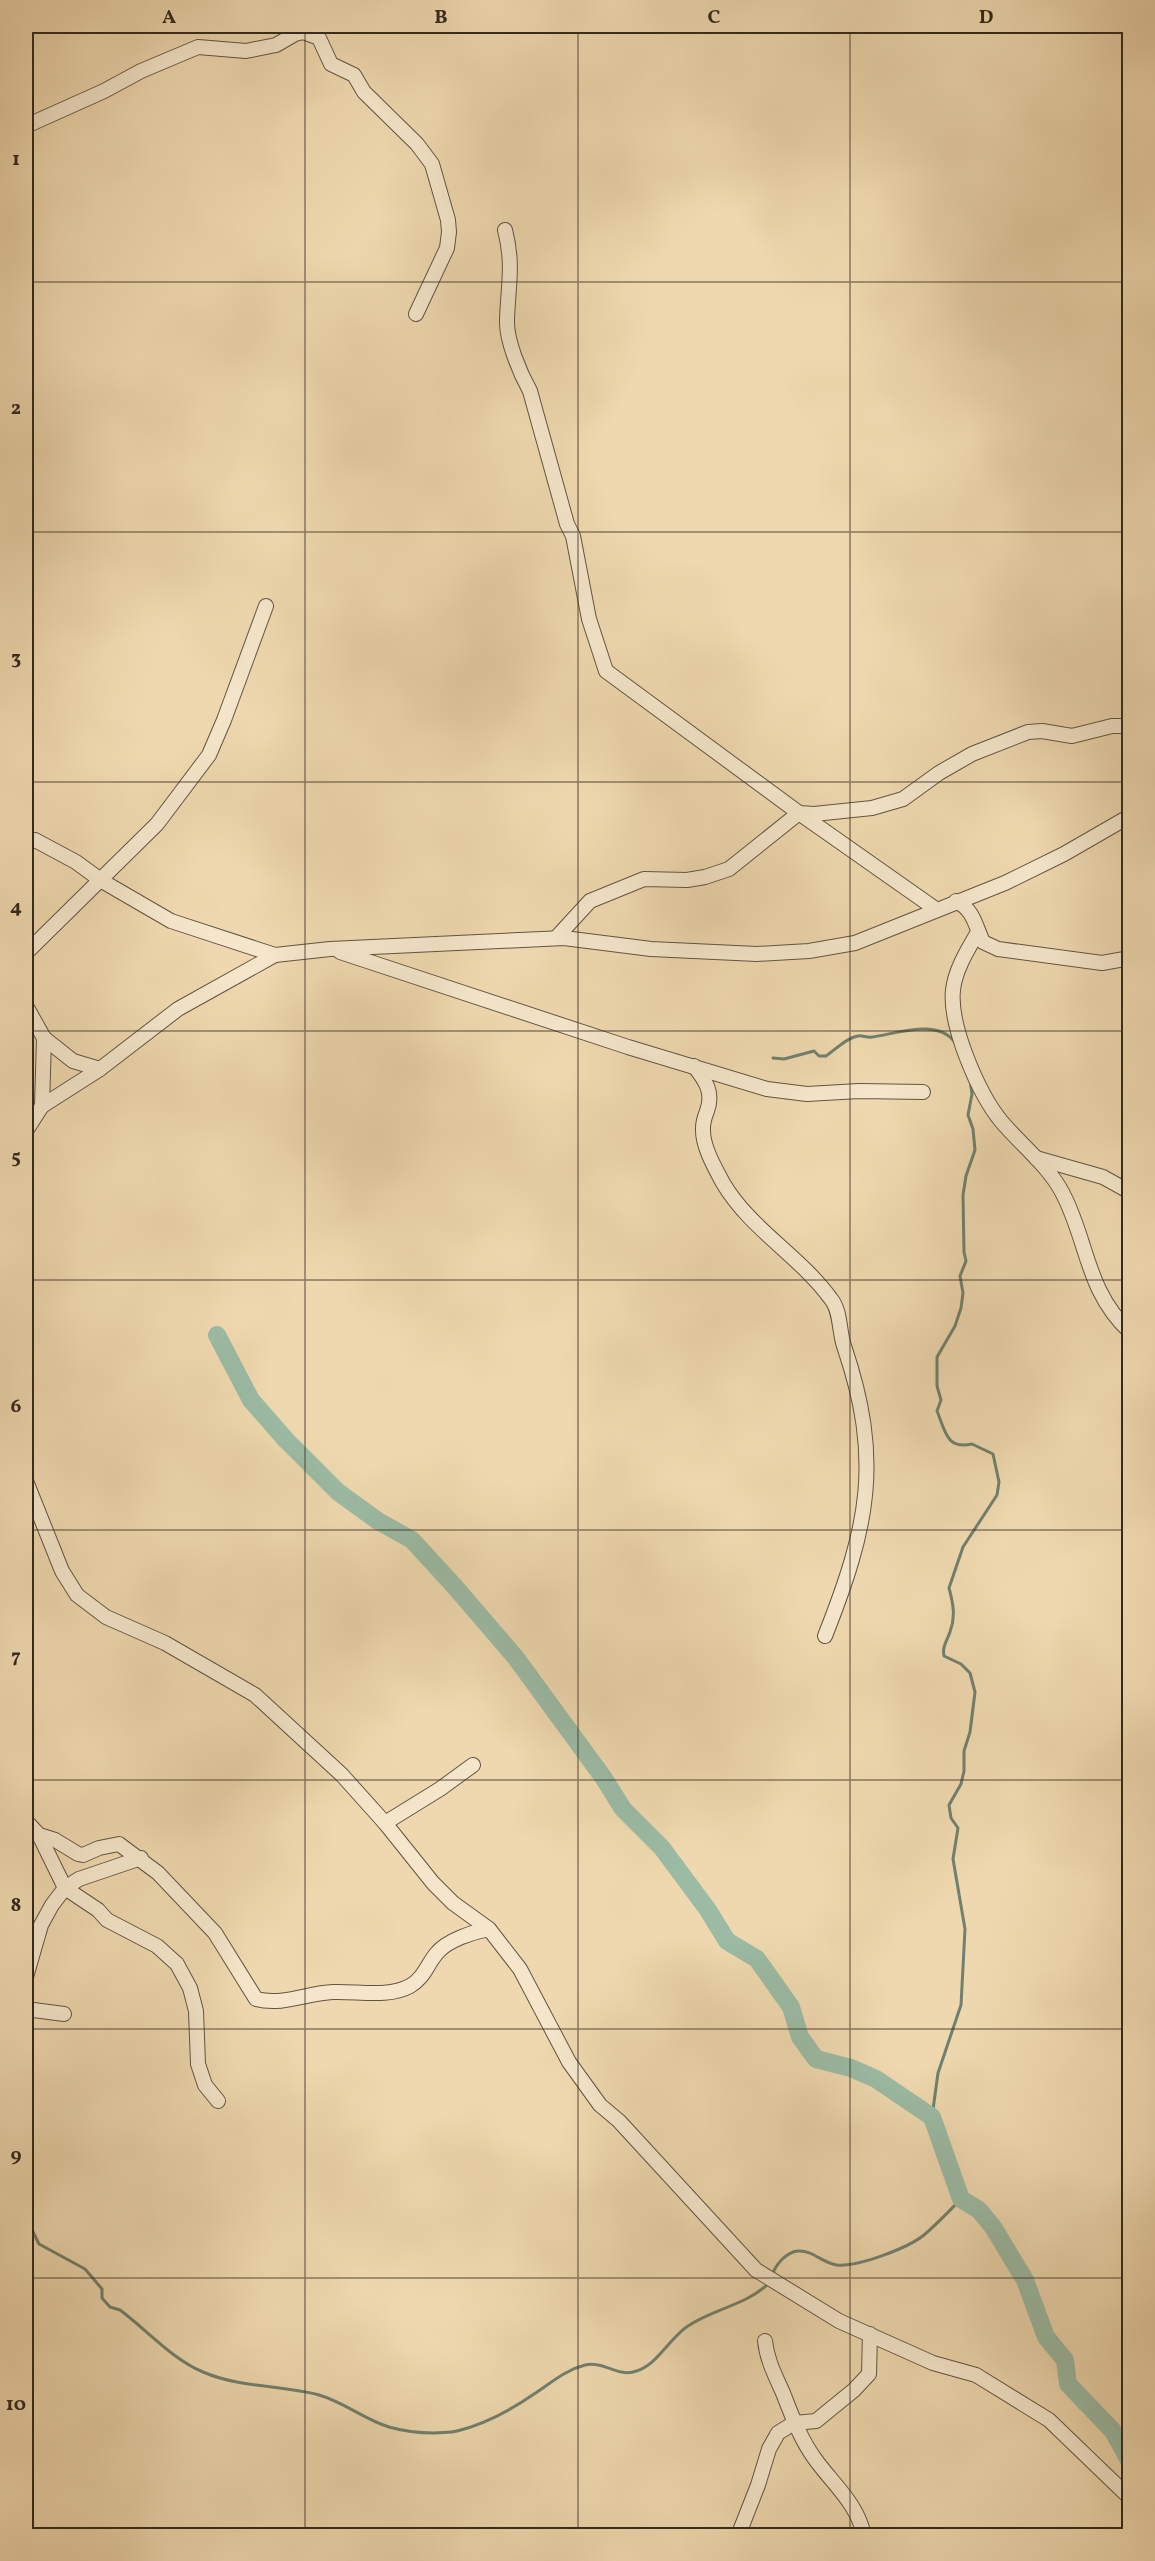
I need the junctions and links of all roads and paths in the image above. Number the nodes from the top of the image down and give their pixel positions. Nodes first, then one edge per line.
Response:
1 (26, 126) edge
2 (505, 230) dead end
3 (416, 314) dead end
4 (266, 606) dead end
5 (1130, 726) edge
6 (799, 813) junction
7 (1130, 816) edge
8 (26, 843) edge
9 (102, 881) junction
10 (956, 901) junction
11 (937, 910) junction
12 (978, 932) junction
13 (556, 938) junction
14 (330, 949) junction
15 (26, 953) edge
16 (275, 955) junction
17 (1130, 958) edge
18 (26, 1006) edge
19 (44, 1038) junction
20 (694, 1066) junction
21 (100, 1069) junction
22 (922, 1092) dead end
23 (42, 1106) junction
24 (26, 1131) edge
25 (1036, 1158) junction
26 (1130, 1192) edge
27 (1130, 1332) edge
28 (26, 1481) edge
29 (825, 1636) dead end
30 (473, 1765) dead end
31 (26, 1821) edge
32 (385, 1823) junction
33 (39, 1835) junction
34 (141, 1858) junction
35 (65, 1888) junction
36 (489, 1929) junction
37 (26, 1977) edge
38 (26, 2009) edge
39 (64, 2014) dead end
40 (218, 2101) dead end
41 (870, 2334) junction
42 (765, 2341) dead end
43 (794, 2423) junction
44 (1130, 2498) edge
45 (738, 2535) edge
46 (864, 2535) edge

1 - 3 street
2 - 6 street
4 - 9 street
5 - 6 street
6 - 11 street
6 - 13 street
7 - 10 street
8 - 9 street
9 - 15 street
9 - 16 street
10 - 11 street
10 - 12 street
11 - 13 street
12 - 17 street
12 - 25 street
13 - 14 street
14 - 16 street
14 - 20 street
16 - 21 street
18 - 19 street
19 - 21 street
19 - 23 street
20 - 22 street
20 - 29 street
21 - 23 street
23 - 24 street
25 - 26 street
25 - 27 street
28 - 32 street
30 - 32 street
31 - 33 street
32 - 36 street
33 - 34 street
33 - 35 street
34 - 35 street
34 - 36 street
35 - 37 street
35 - 40 street
36 - 41 street
38 - 39 street
41 - 43 street
41 - 44 street
42 - 43 street
43 - 45 street
43 - 46 street

